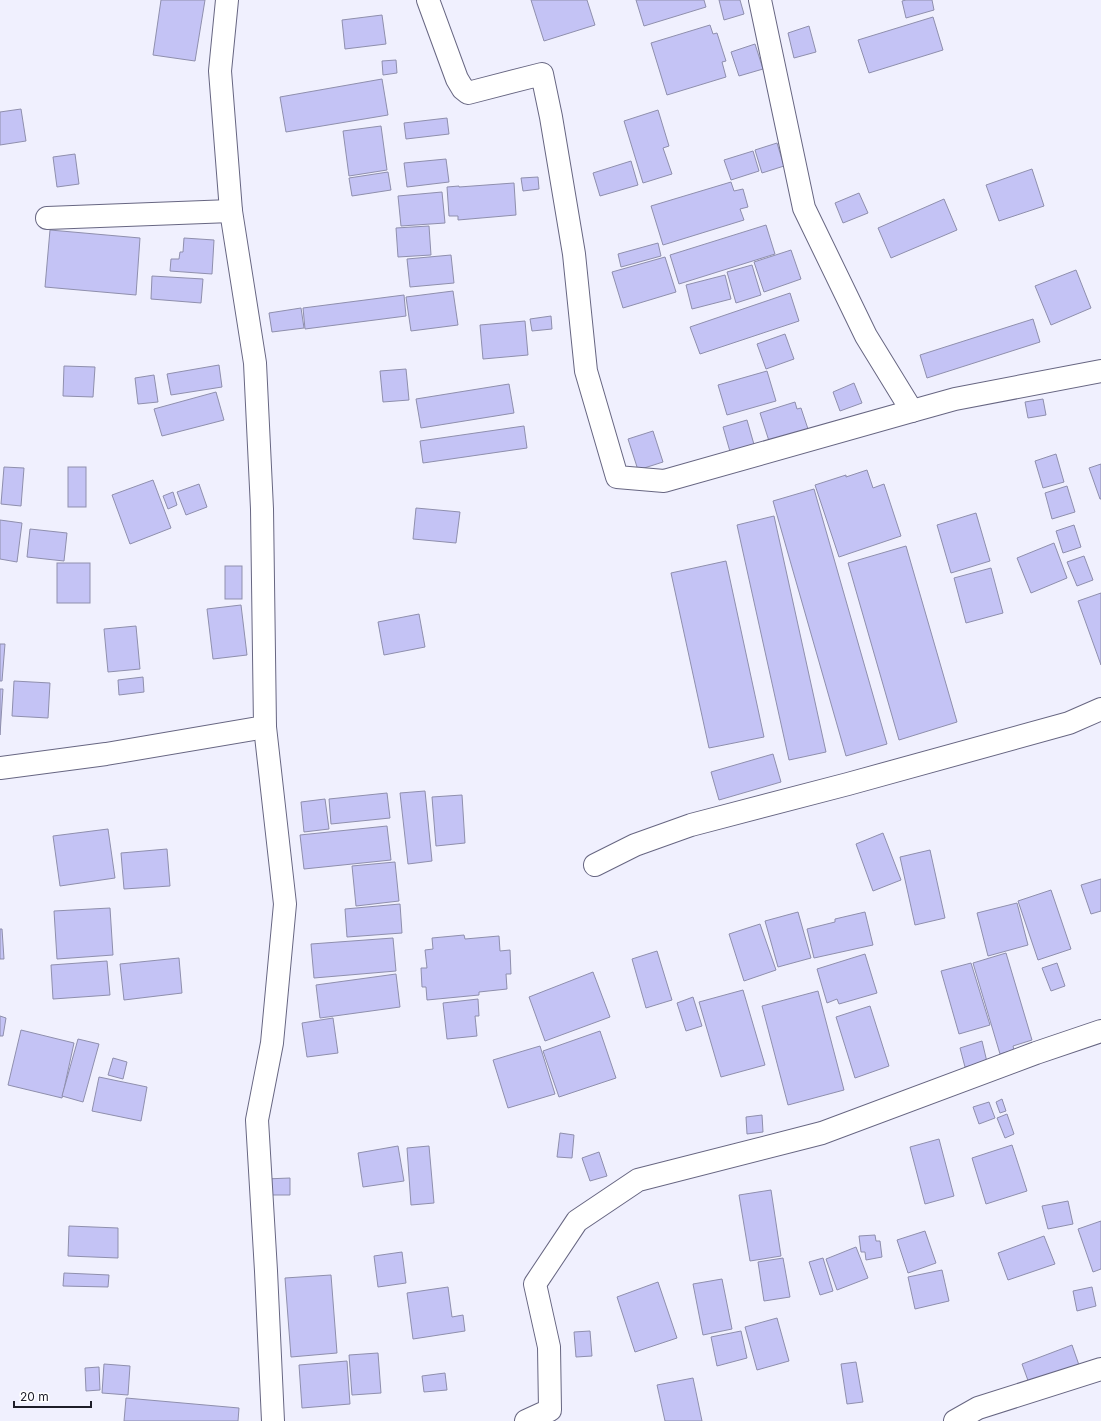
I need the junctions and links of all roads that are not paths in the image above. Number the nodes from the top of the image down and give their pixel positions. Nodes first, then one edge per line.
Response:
1 (227, 0) edge
2 (428, 0) edge
3 (760, 0) edge
4 (231, 211) junction
5 (47, 218) dead end
6 (1101, 371) edge
7 (912, 411) junction
8 (1101, 709) edge
9 (265, 727) junction
10 (0, 768) edge
11 (595, 865) dead end
12 (1101, 1031) edge
13 (1101, 1369) edge
14 (273, 1421) edge
15 (526, 1421) edge
16 (955, 1421) edge

1 - 4 street
2 - 7 street
3 - 7 street
4 - 5 street
4 - 9 street
6 - 7 street
8 - 11 street
9 - 10 street
9 - 14 street
12 - 15 street
13 - 16 street

